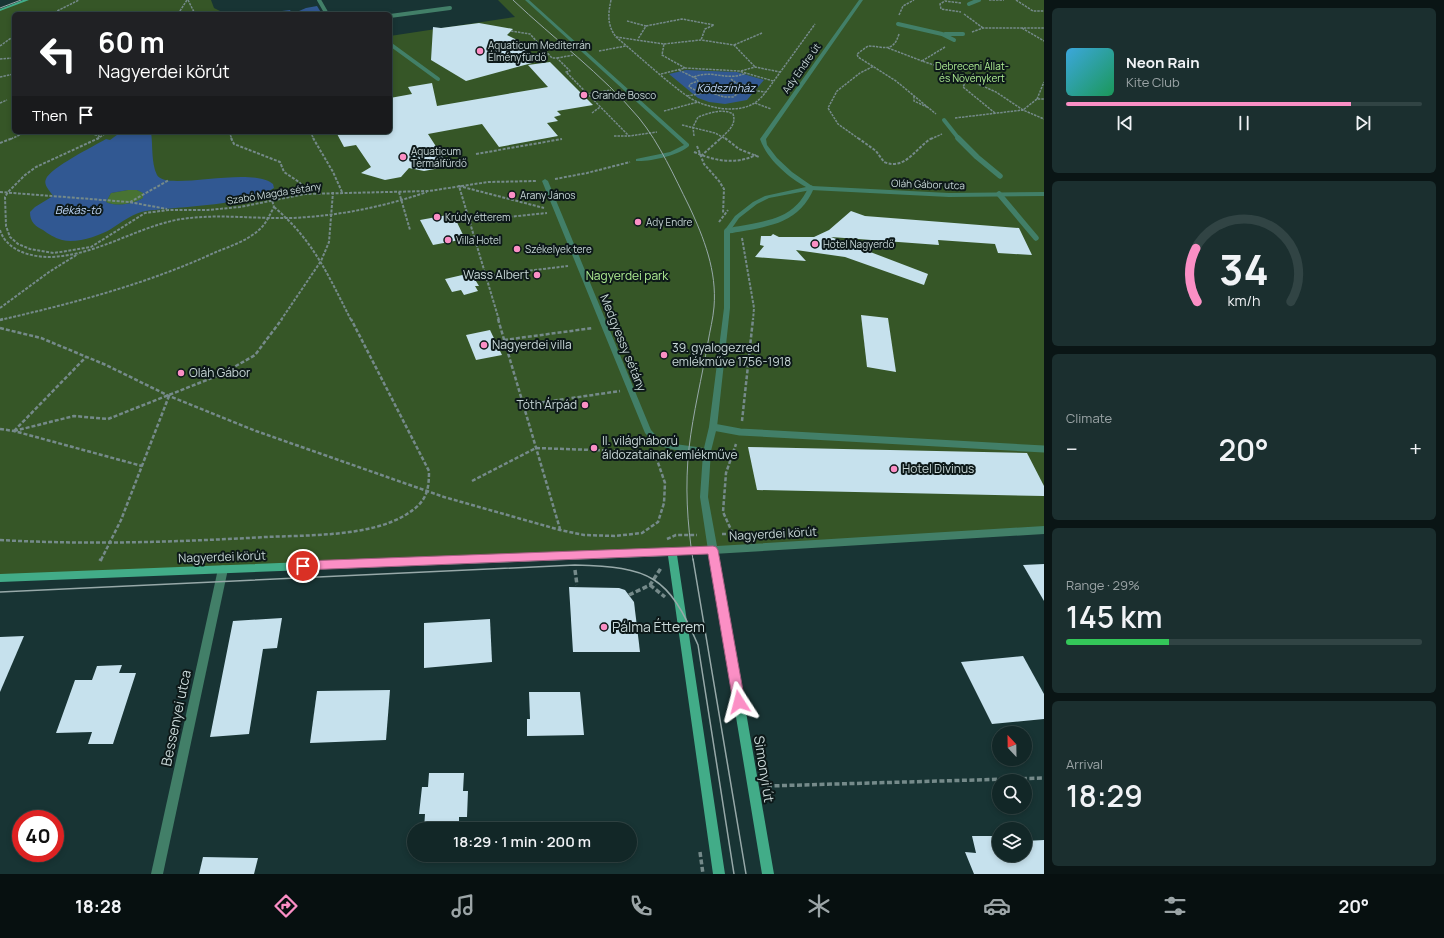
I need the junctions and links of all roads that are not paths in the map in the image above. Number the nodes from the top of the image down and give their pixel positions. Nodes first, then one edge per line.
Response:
1 (28, 0) edge
2 (319, 0) edge
3 (527, 0) edge
4 (862, 0) edge
5 (980, 0) edge
6 (969, 4) road end
7 (450, 8) dead end
8 (0, 10) edge
9 (326, 12) edge
10 (392, 16) edge
11 (898, 24) road end
12 (942, 34) junction
13 (963, 34) road end
14 (954, 40) road end
15 (392, 45) edge
16 (438, 79) dead end
17 (944, 120) road end
18 (638, 160) dead end
19 (1000, 176) dead end
20 (545, 181) dead end
21 (811, 188) junction
22 (999, 194) junction
23 (1044, 194) edge
24 (727, 231) junction
25 (1036, 238) dead end
26 (713, 427) junction
27 (1044, 450) edge
28 (707, 452) junction
29 (1044, 530) edge
30 (672, 550) junction
31 (713, 550) junction
32 (223, 569) junction
33 (0, 578) edge
34 (156, 874) edge
35 (719, 874) edge
36 (768, 874) edge

1 - 8 street
2 - 9 lane
3 - 18 street
4 - 21 street, Ady Endre út
5 - 6 lane
7 - 10 lane
11 - 12 lane
12 - 13 lane
12 - 14 lane
15 - 16 lane
17 - 19 lane
20 - 28 street, Medgyessy sétány
21 - 22 street, Oláh Gábor utca
21 - 24 street, Oláh Gábor utca
21 - 24 lane
22 - 23 street, Oláh Gábor utca
22 - 25 lane
24 - 26 street
26 - 27 lane
26 - 28 street
28 - 31 street
29 - 31 street, Nagyerdei körút
30 - 31 street, Nagyerdei körút
30 - 32 street, Nagyerdei körút
30 - 35 street
31 - 36 street, Simonyi út
32 - 33 street, Nagyerdei körút
32 - 34 street, Bessenyei utca

